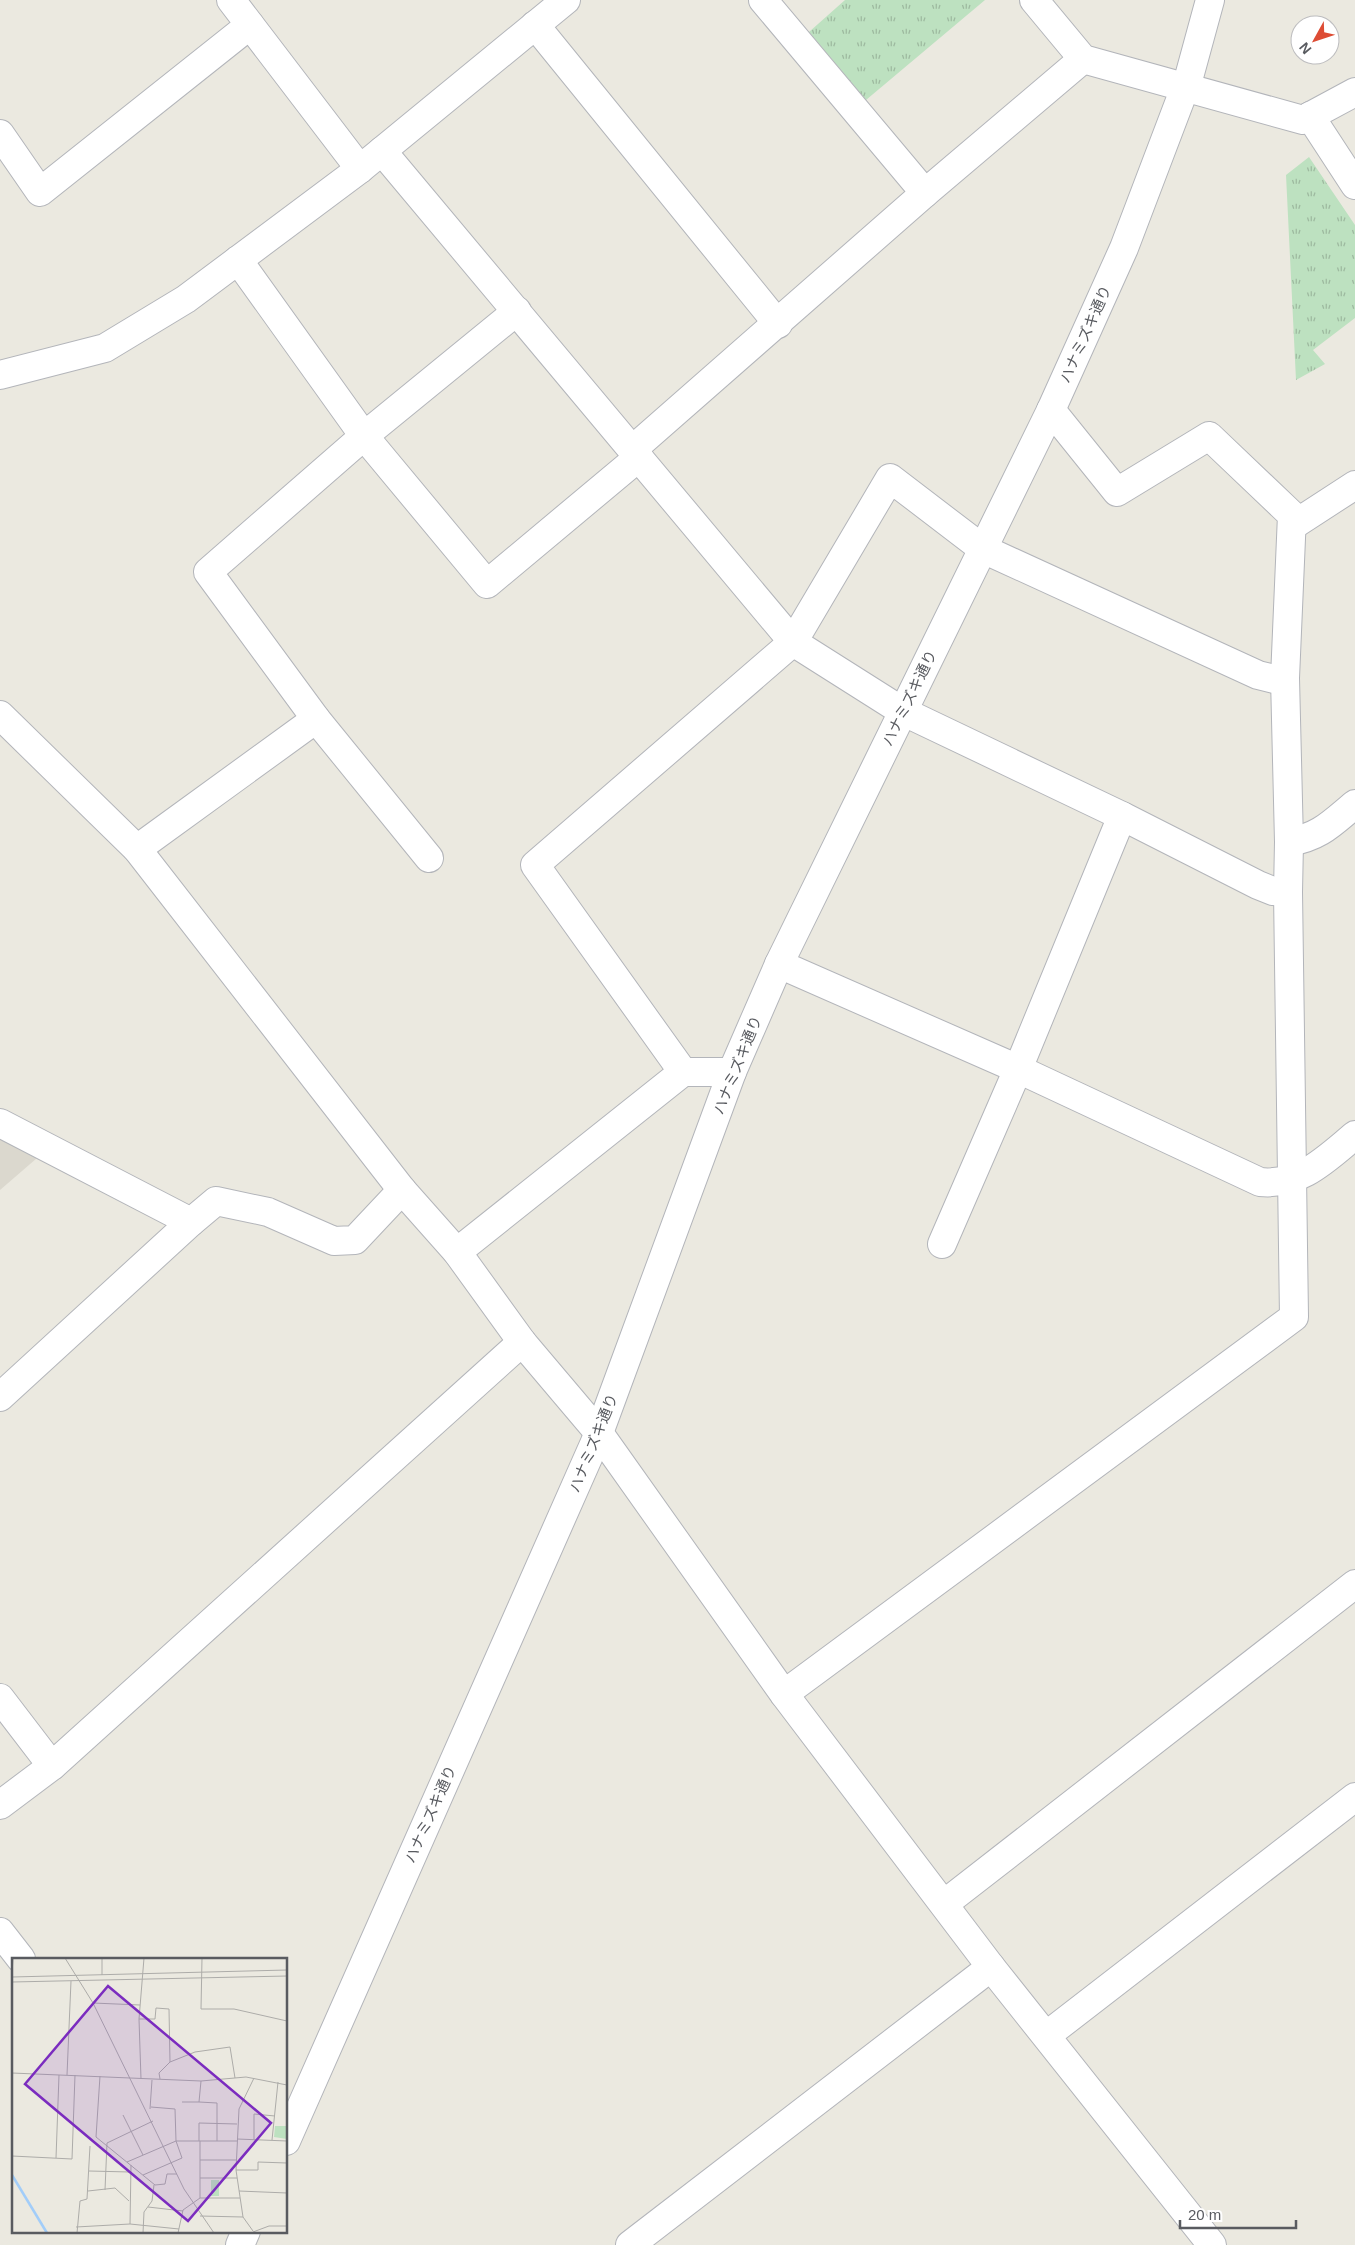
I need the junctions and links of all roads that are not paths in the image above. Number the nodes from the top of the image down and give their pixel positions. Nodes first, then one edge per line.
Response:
1 (231, 0) edge
2 (566, 0) edge
3 (763, 0) edge
4 (1034, 0) edge
5 (1210, 0) edge
6 (250, 25) junction
7 (535, 26) junction
8 (1083, 59) junction
9 (1185, 87) junction
10 (1355, 92) edge
11 (1310, 116) junction
12 (0, 134) edge
13 (382, 151) junction
14 (360, 169) junction
15 (1355, 185) edge
16 (925, 194) junction
17 (238, 260) junction
18 (517, 311) junction
19 (778, 324) junction
20 (0, 375) edge
21 (1052, 410) junction
22 (364, 436) junction
23 (636, 453) junction
24 (1355, 485) edge
25 (1292, 526) junction
26 (983, 549) junction
27 (793, 642) junction
28 (1285, 678) junction
29 (902, 711) junction
30 (0, 715) edge
31 (316, 719) junction
32 (1354, 806) edge
33 (1122, 816) junction
34 (1289, 842) junction
35 (137, 849) junction
36 (428, 858) dead end
37 (1288, 892) junction
38 (778, 964) junction
39 (1018, 1069) junction
40 (683, 1072) junction
41 (732, 1072) junction
42 (0, 1123) edge
43 (1355, 1135) edge
44 (1293, 1179) junction
45 (402, 1190) junction
46 (191, 1222) junction
47 (942, 1244) dead end
48 (457, 1252) junction
49 (522, 1342) junction
50 (0, 1397) edge
51 (599, 1433) junction
52 (1355, 1584) edge
53 (784, 1694) junction
54 (0, 1698) edge
55 (52, 1766) junction
56 (1355, 1796) edge
57 (0, 1805) edge
58 (944, 1904) junction
59 (0, 1932) edge
60 (20, 1958) edge
61 (991, 1967) junction
62 (1047, 2035) junction
63 (288, 2136) edge
64 (231, 2232) edge
65 (246, 2232) edge
66 (240, 2245) edge
67 (630, 2245) edge
68 (1212, 2245) edge

1 - 6 street
2 - 7 street
3 - 16 street
4 - 8 street
5 - 9 street, ハナミズキ通り
6 - 12 street
6 - 14 street
7 - 13 street
7 - 19 street
8 - 9 street
8 - 16 street
9 - 11 street
9 - 21 street, ハナミズキ通り
10 - 11 street
11 - 15 street
13 - 14 street
13 - 18 street
14 - 17 street
16 - 19 street
17 - 20 street
17 - 22 street
18 - 22 street
18 - 23 street
19 - 23 street
21 - 25 street
21 - 26 street, ハナミズキ通り
22 - 23 street
22 - 31 street
23 - 27 street
24 - 25 street
25 - 28 street
26 - 27 street
26 - 28 street
26 - 29 street, ハナミズキ通り
27 - 29 street
27 - 40 street
28 - 34 street
29 - 33 street
29 - 38 street, ハナミズキ通り
30 - 35 street
31 - 35 street
31 - 36 street
32 - 34 street
33 - 37 street
33 - 39 street
34 - 37 street
35 - 45 street
37 - 44 street
38 - 39 street
38 - 41 street, ハナミズキ通り
39 - 44 street
39 - 47 street
40 - 41 street
40 - 48 street
41 - 51 street, ハナミズキ通り
42 - 46 street
43 - 44 street
44 - 53 street
45 - 46 street
45 - 48 street
46 - 50 street
48 - 49 street
49 - 51 street
49 - 55 street
51 - 53 street
51 - 63 street, ハナミズキ通り
52 - 58 street
53 - 58 street
54 - 55 street
55 - 57 street
56 - 62 street
58 - 61 street
59 - 60 street
61 - 62 street
61 - 67 street
62 - 68 street
64 - 66 street
65 - 66 street

